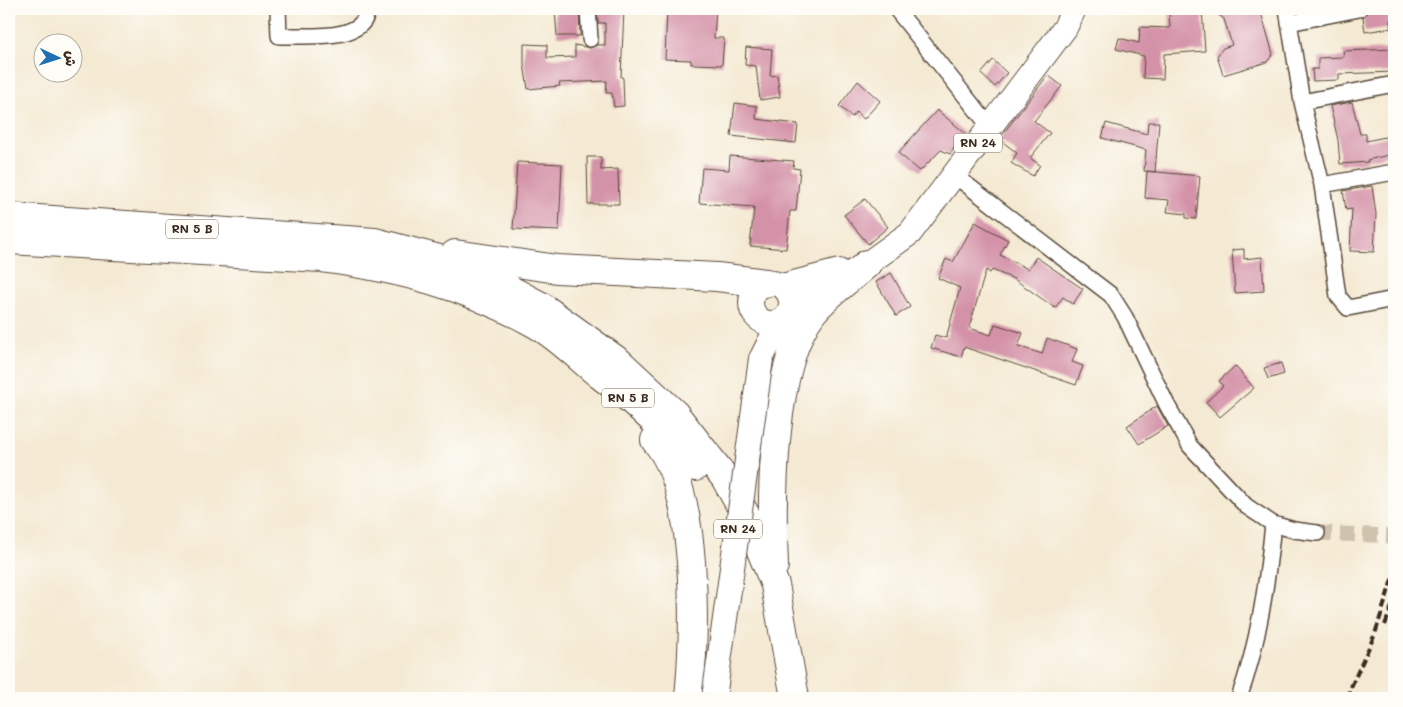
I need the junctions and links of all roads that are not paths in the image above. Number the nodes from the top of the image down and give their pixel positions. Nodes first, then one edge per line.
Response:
1 (278, 9) edge
2 (367, 9) edge
3 (588, 9) edge
4 (896, 9) edge
5 (1074, 9) edge
6 (1359, 9) edge
7 (1288, 16) edge
8 (590, 39) dead end
9 (1394, 84) edge
10 (1302, 102) junction
11 (990, 127) junction
12 (1394, 172) edge
13 (954, 175) junction
14 (1322, 185) junction
15 (9, 217) edge
16 (9, 240) edge
17 (375, 242) junction
18 (868, 264) junction
19 (766, 292) junction
20 (1394, 299) edge
21 (780, 320) junction
22 (536, 324) junction
23 (761, 359) junction
24 (1273, 524) junction
25 (1317, 533) tunnel mouth
26 (775, 585) junction
27 (689, 698) edge
28 (714, 698) edge
29 (780, 698) edge
30 (795, 698) edge
31 (1239, 698) edge

1 - 2 street
3 - 8 street
4 - 11 street
5 - 11 main road, RN 24
6 - 7 street
7 - 10 street
9 - 10 street
10 - 14 street
11 - 13 main road, RN 24
12 - 14 street
13 - 18 main road, RN 24
13 - 24 street
14 - 20 street
15 - 17 highway, RN 5 B
16 - 22 highway, RN 5 B
17 - 19 highway
17 - 26 highway, RN 5 B
18 - 19 main road
18 - 21 main road
18 - 26 highway
19 - 21 main road
19 - 21 main road
19 - 23 main road
21 - 23 main road
22 - 27 highway
22 - 29 highway, RN 5 B
23 - 28 main road, RN 24, bridge
24 - 25 street
24 - 31 street
26 - 30 highway, RN 5 B

